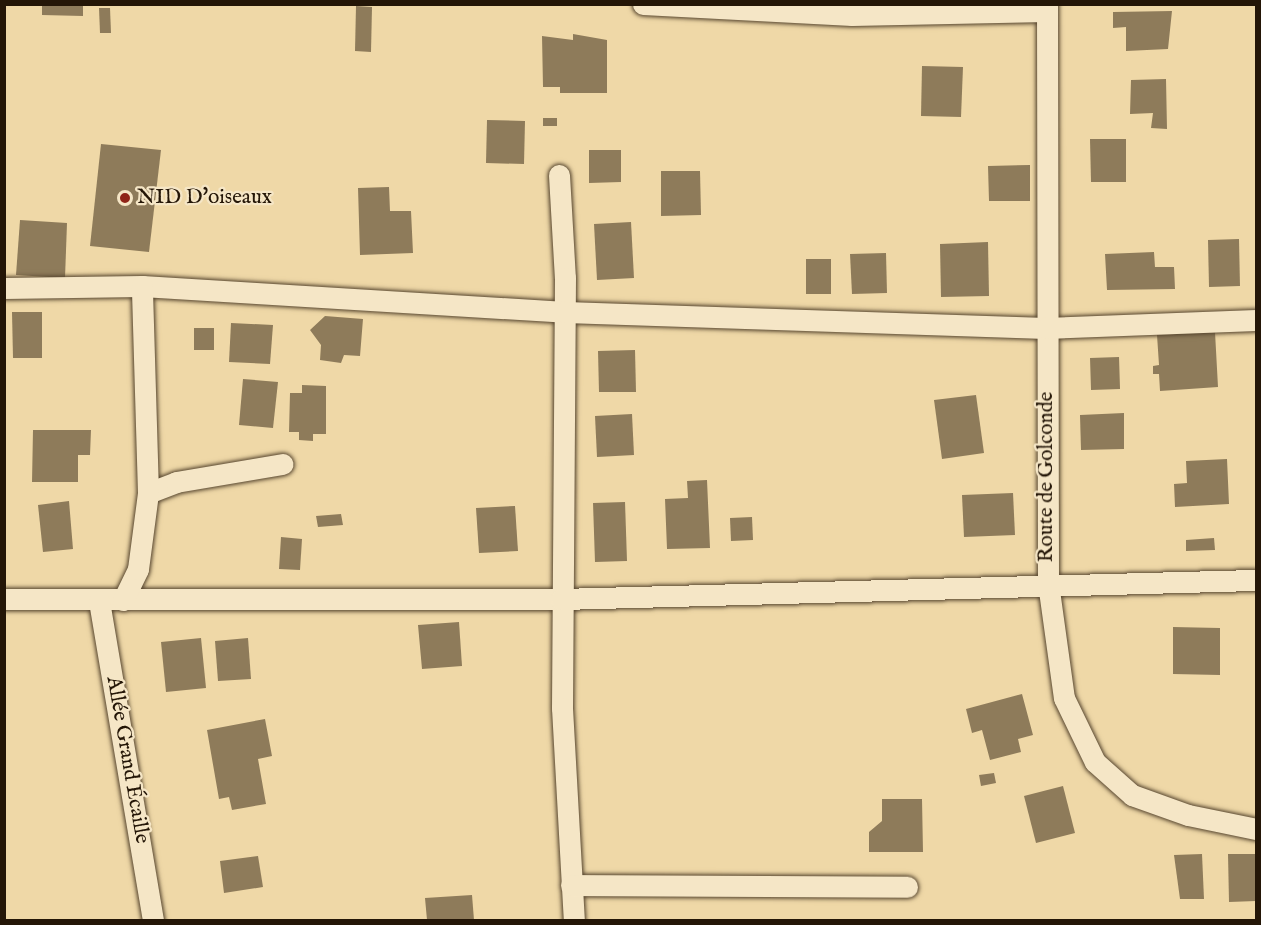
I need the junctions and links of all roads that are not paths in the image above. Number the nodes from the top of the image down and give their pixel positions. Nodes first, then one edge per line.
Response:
1 (643, 4) edge
2 (1047, 8) edge
3 (559, 175) dead end
4 (142, 286) junction
5 (4, 288) edge
6 (565, 312) junction
7 (1257, 320) edge
8 (1046, 328) junction
9 (282, 464) dead end
10 (148, 493) junction
11 (1257, 580) edge
12 (1047, 583) junction
13 (4, 599) edge
14 (561, 599) junction
15 (123, 600) junction
16 (99, 601) junction
17 (1257, 830) edge
18 (571, 885) junction
19 (907, 887) dead end
20 (153, 921) edge
21 (574, 921) edge

1 - 2 street
2 - 8 street, Route de Golconde
3 - 6 street
4 - 5 street
4 - 6 street
4 - 10 street
6 - 8 street
6 - 14 street
7 - 8 street
8 - 12 street, Route de Golconde
9 - 10 street
10 - 15 street
11 - 12 street
12 - 14 street
12 - 17 street, Route de Golconde
13 - 16 street
14 - 15 street
14 - 18 street
15 - 16 street
16 - 20 street, Allée Grand Écaille
18 - 19 street
18 - 21 street

